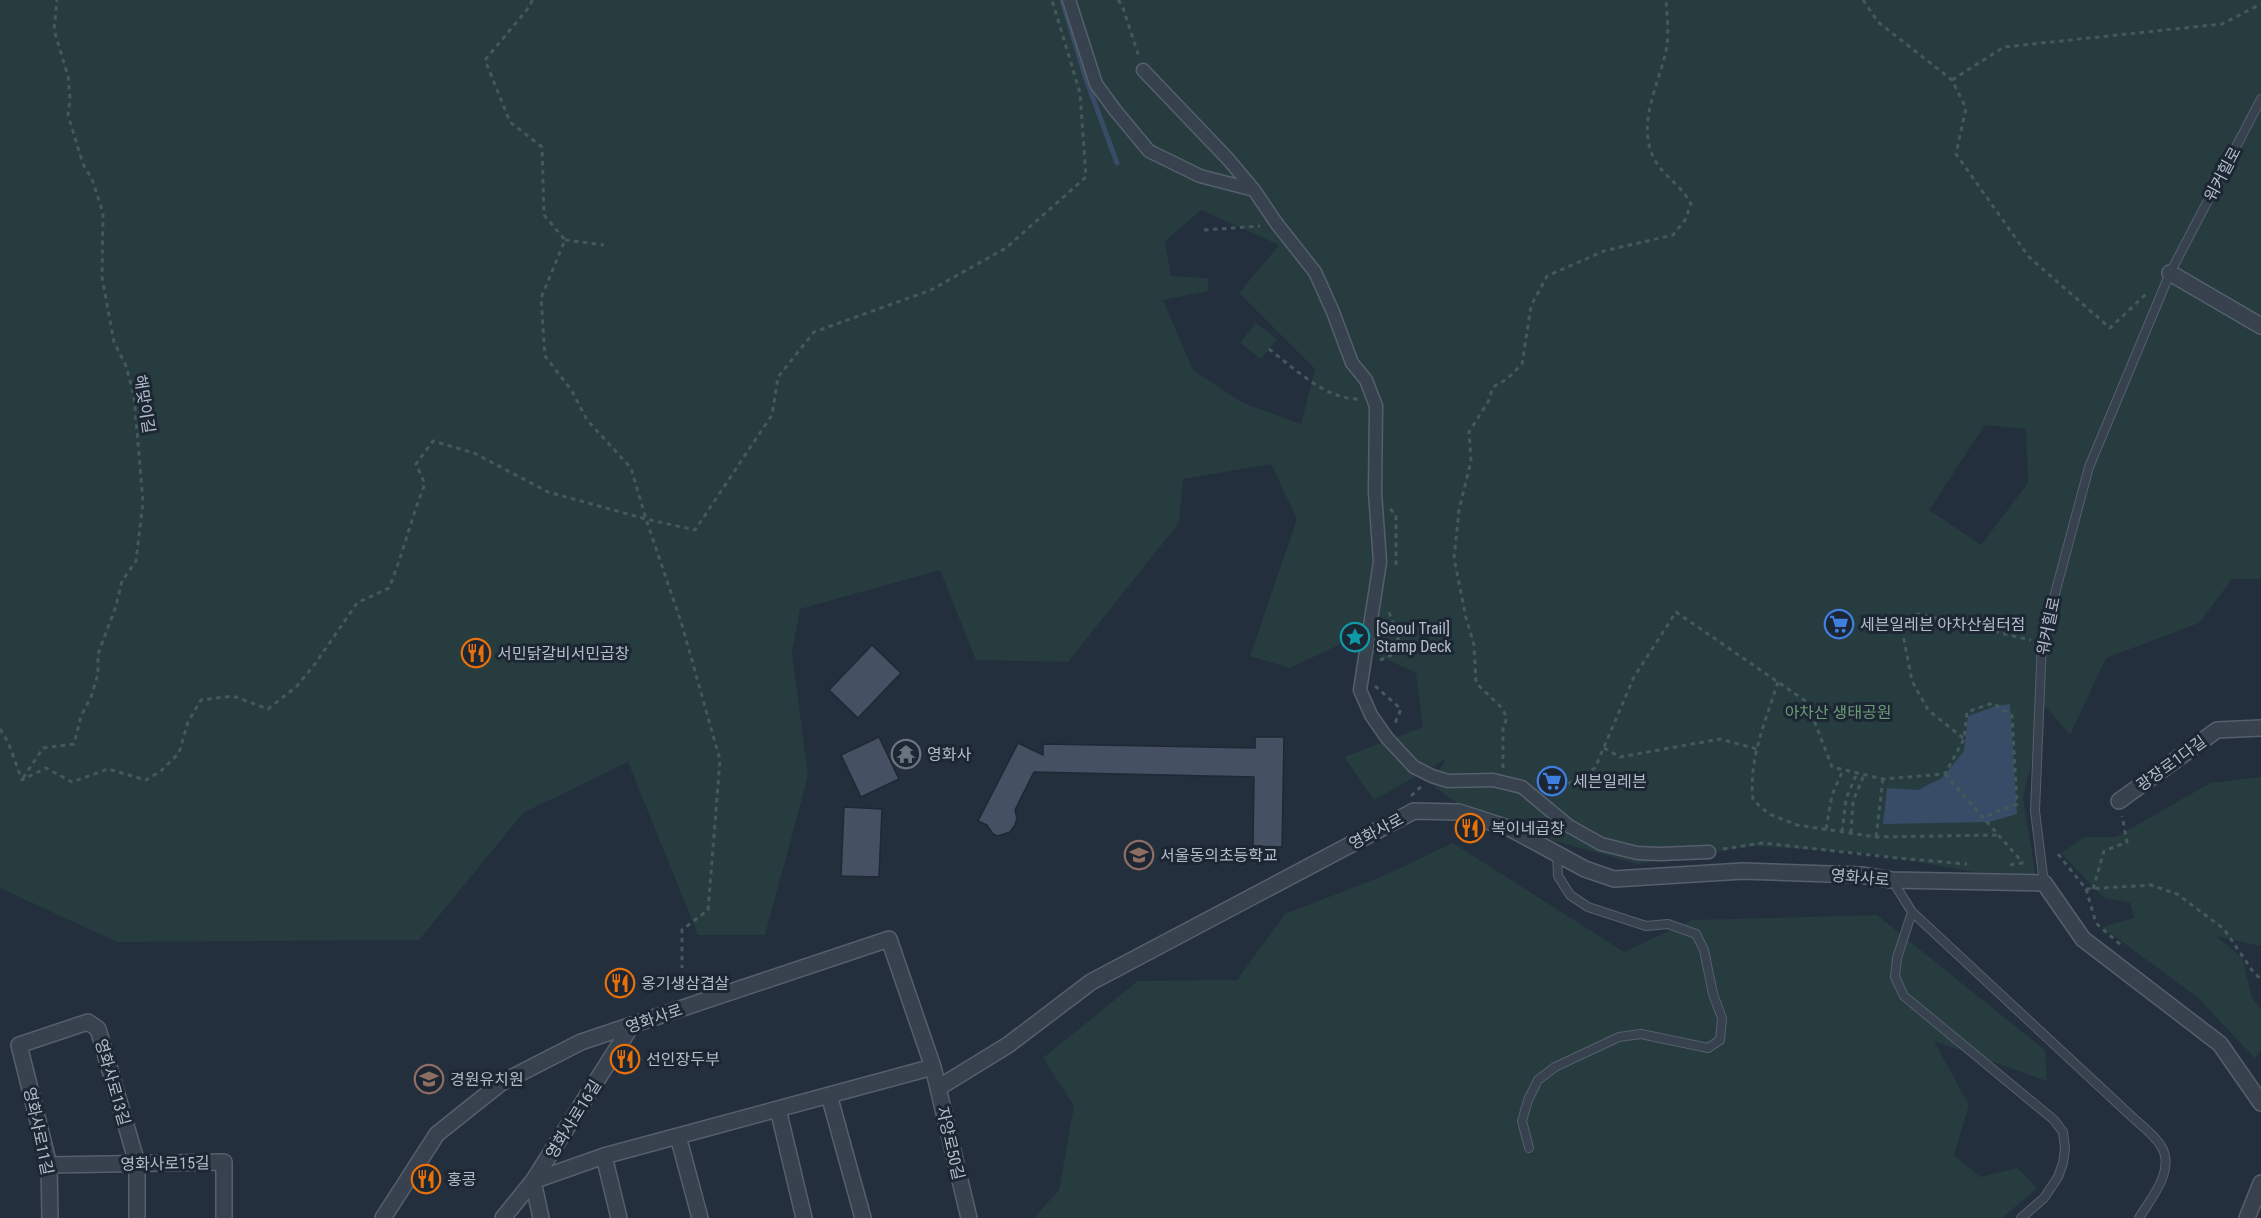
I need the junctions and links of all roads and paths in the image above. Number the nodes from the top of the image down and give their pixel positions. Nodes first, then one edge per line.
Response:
1 (57, 0) edge
2 (532, 0) edge
3 (1052, 0) edge
4 (1069, 0) edge
5 (1118, 0) edge
6 (1666, 0) edge
7 (1863, 0) edge
8 (2261, 4) edge
9 (1143, 70) joint
10 (1952, 80) junction
11 (2261, 99) edge
12 (1254, 190) junction
13 (1277, 224) junction
14 (1204, 230) dead end
15 (565, 240) junction
16 (604, 245) dead end
17 (2170, 273) junction
18 (2261, 326) edge
19 (1269, 349) dead end
20 (1373, 398) junction
21 (1375, 492) junction
22 (646, 519) junction
23 (1394, 574) dead end
24 (1386, 605) dead end
25 (2042, 642) junction
26 (1376, 661) dead end
27 (1778, 682) junction
28 (1373, 685) dead end
29 (2261, 728) edge
30 (0, 729) edge
31 (1388, 738) junction
32 (1964, 739) junction
33 (1604, 748) junction
34 (1757, 749) junction
35 (1843, 770) junction
36 (1857, 773) junction
37 (1945, 774) junction
38 (1864, 775) junction
39 (1883, 779) junction
40 (22, 780) junction
41 (1504, 782) junction
42 (1539, 801) junction
43 (2119, 801) joint
44 (1984, 817) junction
45 (1826, 829) junction
46 (1842, 832) junction
47 (1851, 833) junction
48 (2000, 835) junction
49 (1876, 837) junction
50 (1709, 852) joint
51 (1557, 854) junction
52 (2058, 854) dead end
53 (1974, 864) dead end
54 (2005, 865) dead end
55 (1892, 880) junction
56 (2044, 883) junction
57 (2086, 889) junction
58 (2093, 889) junction
59 (1912, 912) junction
60 (2128, 951) dead end
61 (682, 968) dead end
62 (2261, 979) edge
63 (632, 1025) junction
64 (19, 1045) joint
65 (933, 1067) junction
66 (938, 1088) junction
67 (829, 1095) junction
68 (2261, 1103) edge
69 (778, 1109) junction
70 (678, 1137) junction
71 (1528, 1148) dead end
72 (604, 1156) junction
73 (137, 1163) junction
74 (49, 1165) junction
75 (533, 1181) junction
76 (2261, 1183) edge
77 (50, 1218) edge
78 (137, 1218) edge
79 (224, 1218) edge
80 (383, 1218) edge
81 (503, 1218) edge
82 (542, 1218) edge
83 (619, 1218) edge
84 (700, 1218) edge
85 (804, 1218) edge
86 (863, 1218) edge
87 (969, 1218) edge
88 (2021, 1218) edge
89 (2139, 1218) edge
90 (2247, 1218) edge

1 - 40 path, 해맞이길
2 - 15 path
3 - 22 path
4 - 12 street
5 - 9 path
6 - 41 path
7 - 10 path
8 - 10 path
9 - 12 street
10 - 17 path
11 - 17 lane, 워커힐로
12 - 13 street
13 - 14 path
13 - 20 street
15 - 16 path
15 - 22 path
17 - 18 street
17 - 25 lane, 워커힐로
19 - 20 path
20 - 21 street
21 - 23 path
21 - 31 street
22 - 40 path
22 - 61 path
24 - 26 path
25 - 32 path
25 - 56 lane, 워커힐로
27 - 33 path
27 - 34 path
27 - 35 path
28 - 31 path
29 - 43 street, 광장로1다길
30 - 40 path
31 - 41 street
32 - 37 path
32 - 44 path
33 - 34 path
33 - 42 path
34 - 45 path
35 - 36 path
35 - 45 path
36 - 38 path
36 - 46 path
37 - 39 path
37 - 44 path
38 - 39 path
38 - 47 path
39 - 49 path
41 - 42 street
42 - 50 street
43 - 58 path
44 - 48 path
45 - 46 path
46 - 47 path
47 - 49 path
48 - 49 path
48 - 54 path
50 - 53 path
51 - 55 street, 영화사로
51 - 66 street, 영화사로
51 - 71 lane
52 - 57 path
55 - 56 street, 영화사로
55 - 59 lane
56 - 68 street, 워커힐로
57 - 58 path
57 - 60 path
58 - 62 path
59 - 88 lane
59 - 89 lane
63 - 65 street, 영화사로
63 - 75 street, 영화사로16길
63 - 80 street, 영화사로
64 - 73 street, 영화사로13길
64 - 74 street, 영화사로11길
65 - 66 street, 자양로50길
65 - 67 street, 영화사로16길
66 - 87 street, 자양로50길
67 - 69 street, 영화사로16길
67 - 86 street
69 - 70 street, 영화사로16길
69 - 85 street
70 - 72 street, 영화사로16길
70 - 84 street
72 - 75 street, 영화사로16길
72 - 83 street
73 - 74 street, 영화사로15길
73 - 78 street, 영화사로13길
73 - 79 street, 영화사로15길
74 - 77 street, 영화사로11길
75 - 81 street, 영화사로16길
75 - 82 street
76 - 90 street

